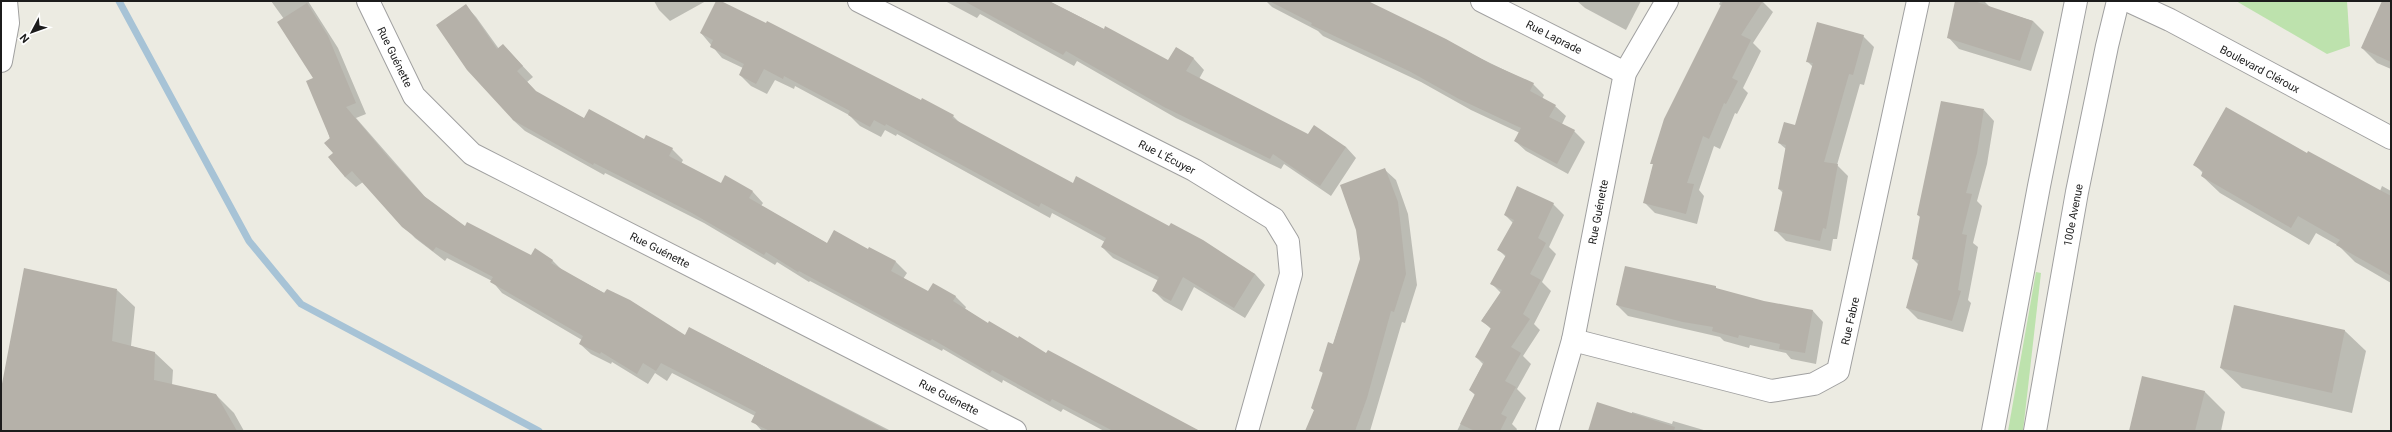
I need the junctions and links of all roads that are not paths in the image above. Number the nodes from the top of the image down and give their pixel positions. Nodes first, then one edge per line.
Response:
1 (6, 1) edge
2 (368, 1) edge
3 (859, 1) edge
4 (1482, 1) edge
5 (1667, 1) edge
6 (1918, 1) edge
7 (2076, 1) edge
8 (2118, 1) edge
9 (2130, 1) edge
10 (1, 61) edge
11 (1625, 73) junction
12 (2391, 138) edge
13 (1573, 340) junction
14 (1015, 431) edge
15 (1247, 431) edge
16 (1547, 431) edge
17 (1993, 431) edge
18 (2035, 431) edge

1 - 10 street
2 - 14 street, Rue Guénette
3 - 15 street, Rue L'Écuyer
4 - 11 street, Rue Laprade
5 - 11 street, Rue Guénette
6 - 13 street, Rue Fabre
7 - 17 street
8 - 18 street, 100e Avenue
9 - 12 street, Boulevard Cléroux
11 - 13 street, Rue Guénette
13 - 16 street, Rue Guénette

